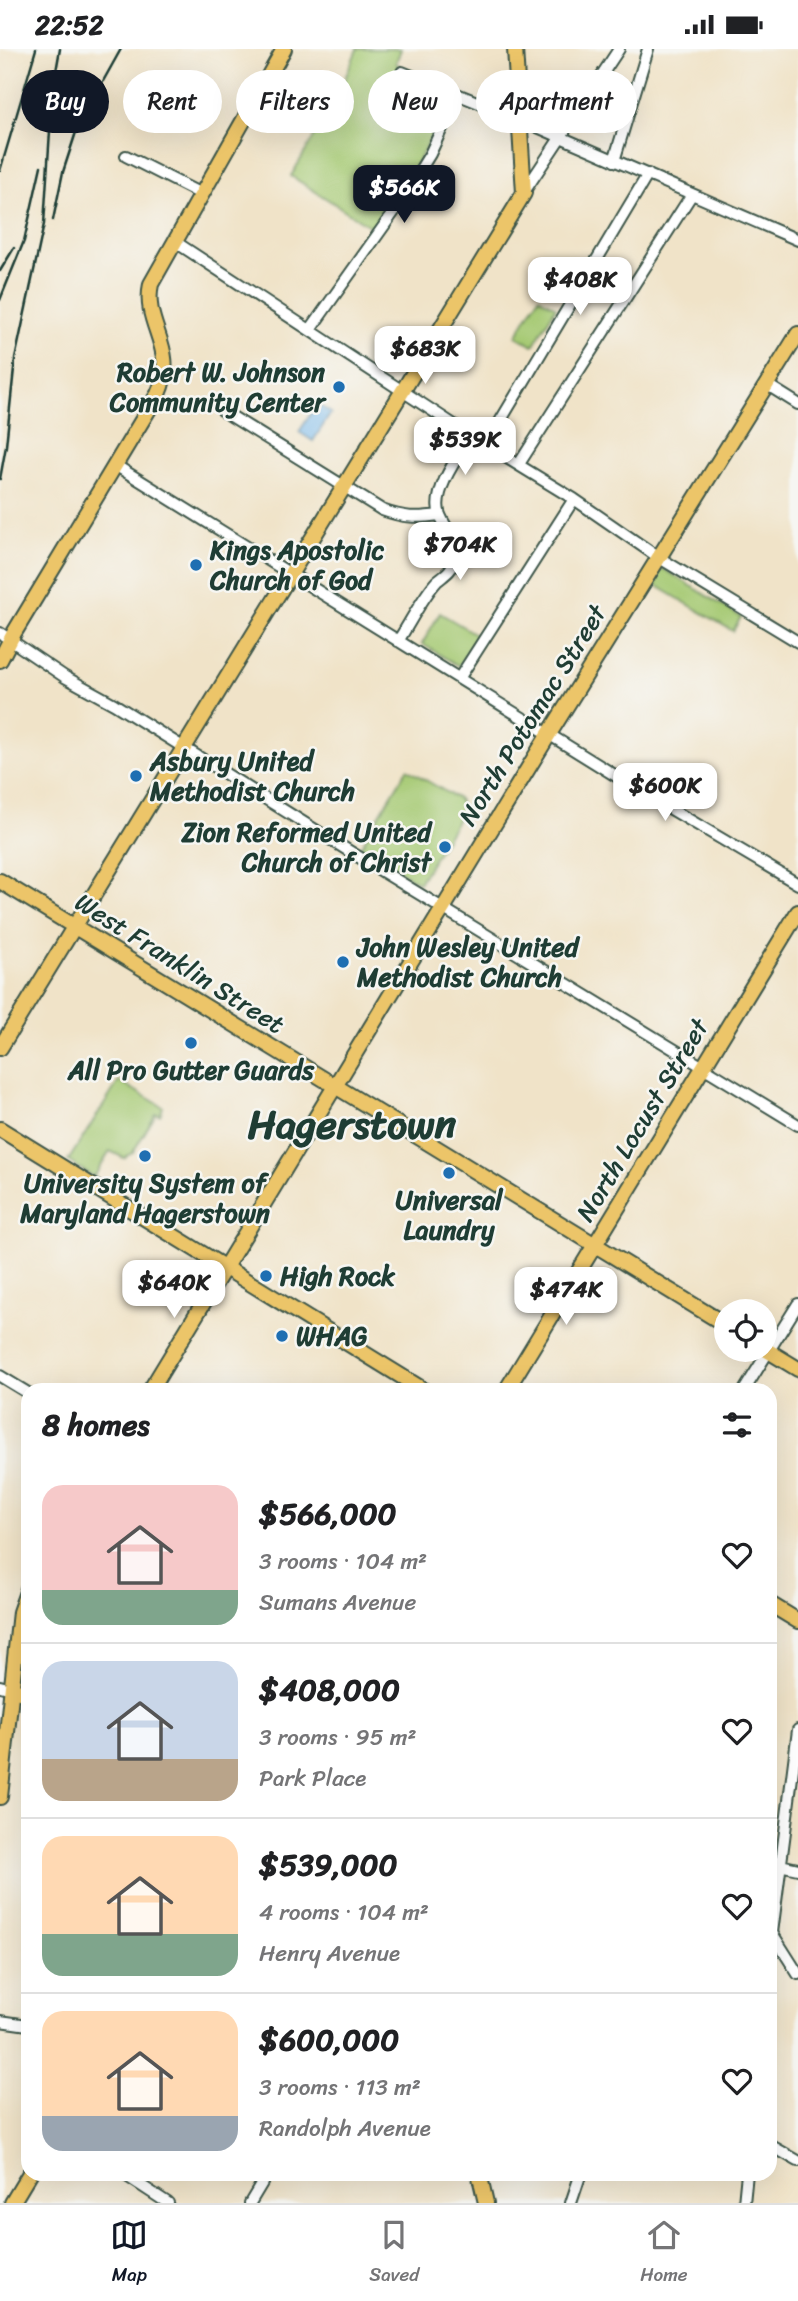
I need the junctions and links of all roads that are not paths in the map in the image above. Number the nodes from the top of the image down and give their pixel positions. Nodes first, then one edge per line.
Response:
1 (284, 49) edge
2 (515, 49) edge
3 (619, 49) edge
4 (648, 49) edge
5 (516, 70) edge
6 (440, 133) edge
7 (520, 133) edge
8 (549, 133) edge
9 (558, 137) junction
10 (126, 156) dead end
11 (614, 161) junction
12 (648, 174) junction
13 (524, 193) junction
14 (201, 194) junction
15 (692, 194) junction
16 (798, 240) edge
17 (174, 241) junction
18 (310, 330) junction
19 (798, 334) edge
20 (766, 384) junction
21 (403, 390) junction
22 (798, 404) edge
23 (223, 411) dead end
24 (471, 436) junction
25 (486, 445) junction
26 (519, 464) junction
27 (115, 465) junction
28 (343, 487) junction
29 (574, 499) junction
30 (440, 515) junction
31 (658, 557) junction
32 (290, 573) junction
33 (5, 636) edge
34 (398, 641) junction
35 (798, 642) edge
36 (0, 660) edge
37 (460, 677) junction
38 (549, 734) junction
39 (184, 748) junction
40 (0, 881) edge
41 (798, 884) edge
42 (442, 908) junction
43 (798, 912) edge
44 (74, 926) junction
45 (0, 1048) edge
46 (703, 1067) junction
47 (334, 1087) junction
48 (798, 1125) edge
49 (0, 1129) edge
50 (594, 1245) junction
51 (225, 1269) junction
52 (798, 1304) edge
53 (714, 1318) edge
54 (777, 1335) edge
55 (777, 1356) edge
56 (761, 1362) edge
57 (798, 1369) edge
58 (0, 1376) edge
59 (155, 1383) edge
60 (412, 1383) edge
61 (511, 1383) edge
62 (749, 1383) edge
63 (21, 1388) edge
64 (777, 1608) edge
65 (21, 1609) edge
66 (798, 1621) edge
67 (6, 1687) edge
68 (798, 1730) edge
69 (0, 1797) edge
70 (777, 1851) edge
71 (777, 1863) edge
72 (798, 1869) edge
73 (777, 1941) edge
74 (798, 1974) edge
75 (0, 2021) edge
76 (21, 2024) edge
77 (777, 2149) edge
78 (798, 2161) edge
79 (25, 2181) edge
80 (134, 2181) edge
81 (263, 2181) edge
82 (481, 2181) edge
83 (578, 2181) edge
84 (746, 2181) edge
85 (12, 2203) edge
86 (168, 2203) edge
87 (250, 2203) edge
88 (486, 2203) edge
89 (571, 2203) edge
90 (744, 2203) edge

1 - 14 main road
2 - 5 main road
3 - 9 street
4 - 11 street
6 - 18 street
7 - 13 main road
8 - 9 street
9 - 11 street
9 - 13 street
10 - 14 street
11 - 12 street
12 - 15 street
12 - 25 street
13 - 21 main road
14 - 17 main road
15 - 16 street
15 - 26 street
17 - 18 street
17 - 27 main road
18 - 21 street
19 - 20 main road, North Potomac Street
20 - 22 street
20 - 31 main road, North Potomac Street
21 - 24 street
21 - 28 main road
23 - 28 street
24 - 25 street
24 - 30 street
25 - 26 street
26 - 29 street
27 - 32 street
27 - 33 main road
28 - 30 street
28 - 32 main road
29 - 31 street
29 - 37 street
30 - 34 street
31 - 35 street
31 - 38 main road, North Potomac Street
32 - 34 street
32 - 39 main road
33 - 36 main road
33 - 39 street
34 - 37 street
37 - 38 street
38 - 41 street
38 - 42 main road, North Potomac Street
39 - 42 street
39 - 44 main road
40 - 44 main road, West Franklin Street
42 - 46 street
42 - 47 main road, North Potomac Street
43 - 46 main road, North Locust Street
44 - 45 main road
44 - 47 main road, West Franklin Street
46 - 48 street
46 - 50 main road, North Locust Street
47 - 50 main road, West Franklin Street
47 - 51 main road, North Potomac Street
49 - 51 main road
50 - 53 main road, West Franklin Street
50 - 61 main road, North Locust Street
51 - 59 main road, North Potomac Street
51 - 60 main road
52 - 54 street
55 - 57 main road
56 - 62 street
58 - 63 street
64 - 66 main road
65 - 67 main road
67 - 69 main road
68 - 70 street
71 - 72 street
73 - 74 street
75 - 76 street
77 - 78 street
79 - 85 main road
80 - 86 street
81 - 87 street
82 - 88 main road
83 - 89 street
84 - 90 street

